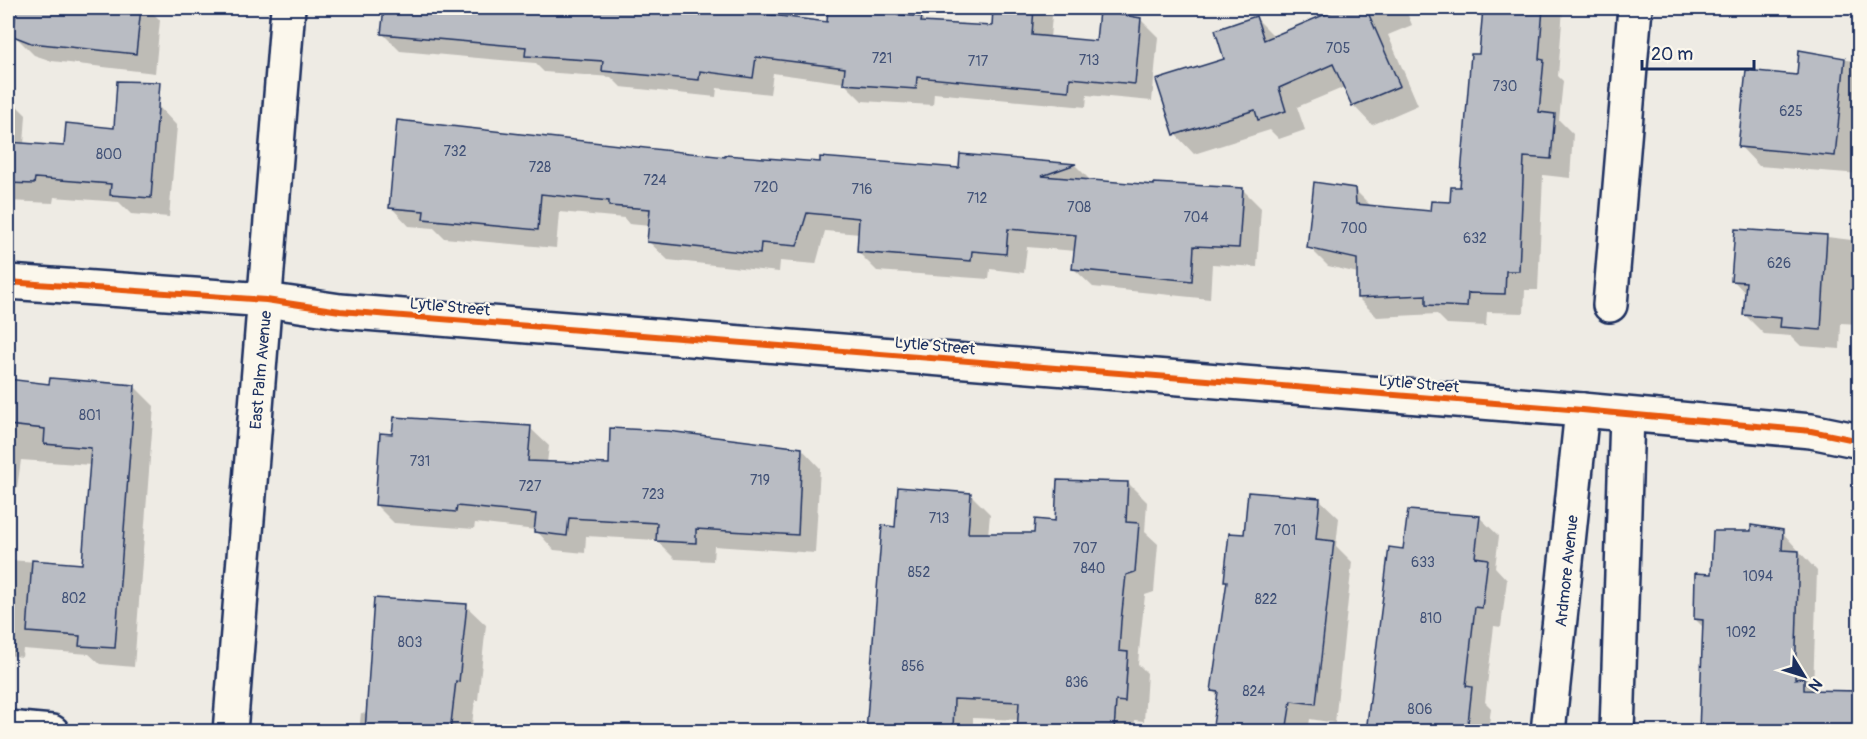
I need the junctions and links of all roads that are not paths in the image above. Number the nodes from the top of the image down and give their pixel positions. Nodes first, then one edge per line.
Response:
1 (288, 8) edge
2 (1635, 8) edge
3 (8, 282) edge
4 (266, 300) junction
5 (1610, 304) dead end
6 (1581, 410) junction
7 (1627, 415) junction
8 (1860, 441) edge
9 (8, 728) edge
10 (52, 732) edge
11 (230, 732) edge
12 (1548, 732) edge
13 (1617, 732) edge

1 - 4 street, East Palm Avenue
2 - 5 street
3 - 4 street, Lytle Street
4 - 6 street, Lytle Street
4 - 11 street, East Palm Avenue
6 - 7 street, Lytle Street
6 - 12 street, Ardmore Avenue
7 - 8 street, Lytle Street
7 - 13 street
9 - 10 street

